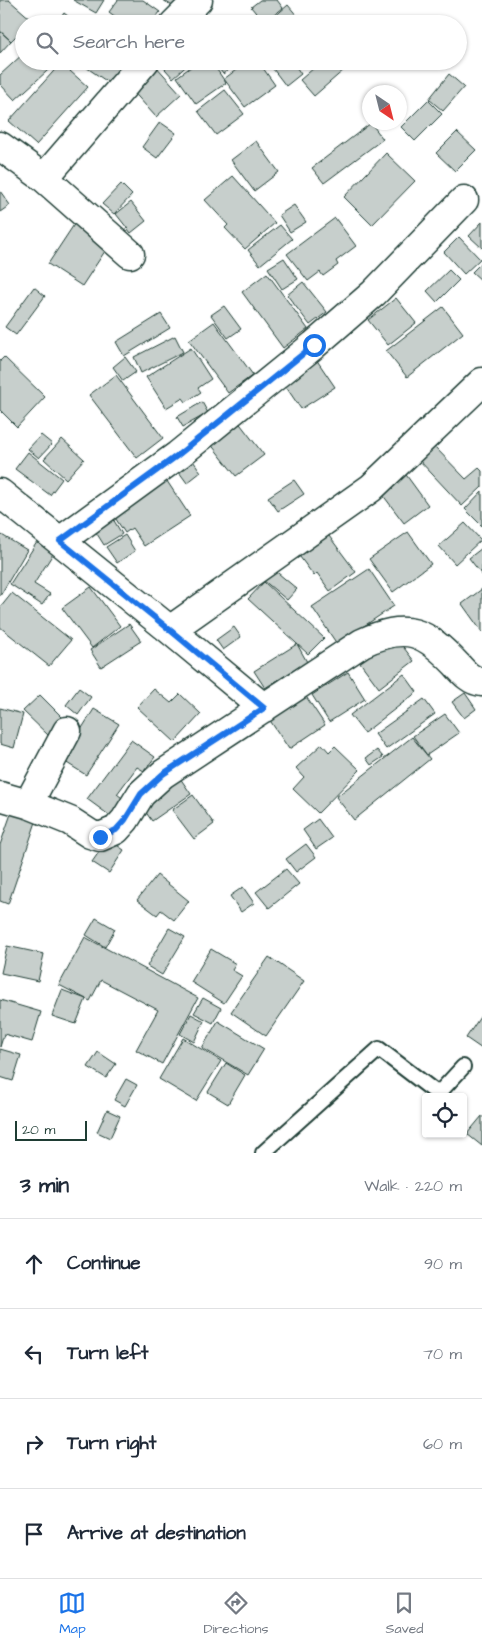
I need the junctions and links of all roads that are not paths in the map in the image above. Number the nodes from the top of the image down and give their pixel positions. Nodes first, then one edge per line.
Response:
1 (198, 0) edge
2 (183, 15) edge
3 (137, 70) edge
4 (0, 146) edge
5 (44, 178) junction
6 (464, 200) dead end
7 (130, 254) dead end
8 (482, 382) edge
9 (0, 493) edge
10 (60, 541) junction
11 (170, 630) junction
12 (482, 682) edge
13 (264, 708) junction
14 (67, 731) dead end
15 (0, 796) edge
16 (28, 804) junction
17 (463, 1067) dead end
18 (263, 1153) edge

1 - 2 street
3 - 5 street
4 - 5 street
5 - 7 street
6 - 10 street
8 - 11 street
9 - 10 street
10 - 11 street
11 - 13 street
12 - 13 street
13 - 16 street
14 - 16 street
15 - 16 street
17 - 18 lane

